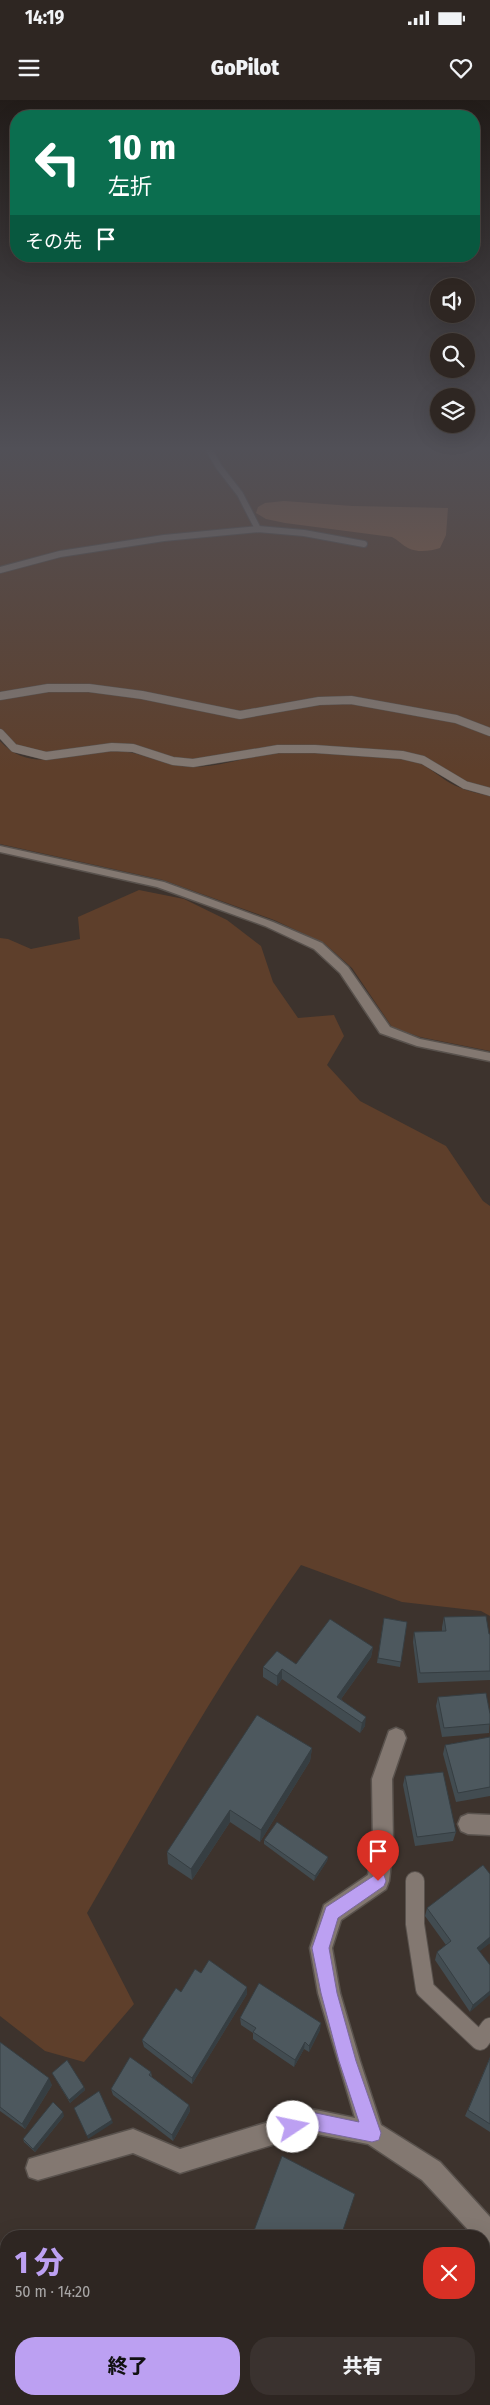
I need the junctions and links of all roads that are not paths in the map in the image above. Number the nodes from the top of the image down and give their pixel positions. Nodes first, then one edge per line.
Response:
1 (54, 556) edge
2 (0, 570) edge
3 (0, 696) edge
4 (490, 732) edge
5 (0, 733) edge
6 (490, 792) edge
7 (0, 849) edge
8 (490, 1056) edge
9 (396, 1738) dead end
10 (468, 1824) dead end
11 (490, 1825) edge
12 (415, 1881) dead end
13 (490, 2027) edge
14 (372, 2133) junction
15 (38, 2168) dead end
16 (485, 2230) edge

1 - 2 lane
3 - 4 lane
5 - 6 lane
7 - 8 street
9 - 14 street
10 - 11 street
12 - 13 lane
14 - 15 street
14 - 16 street

